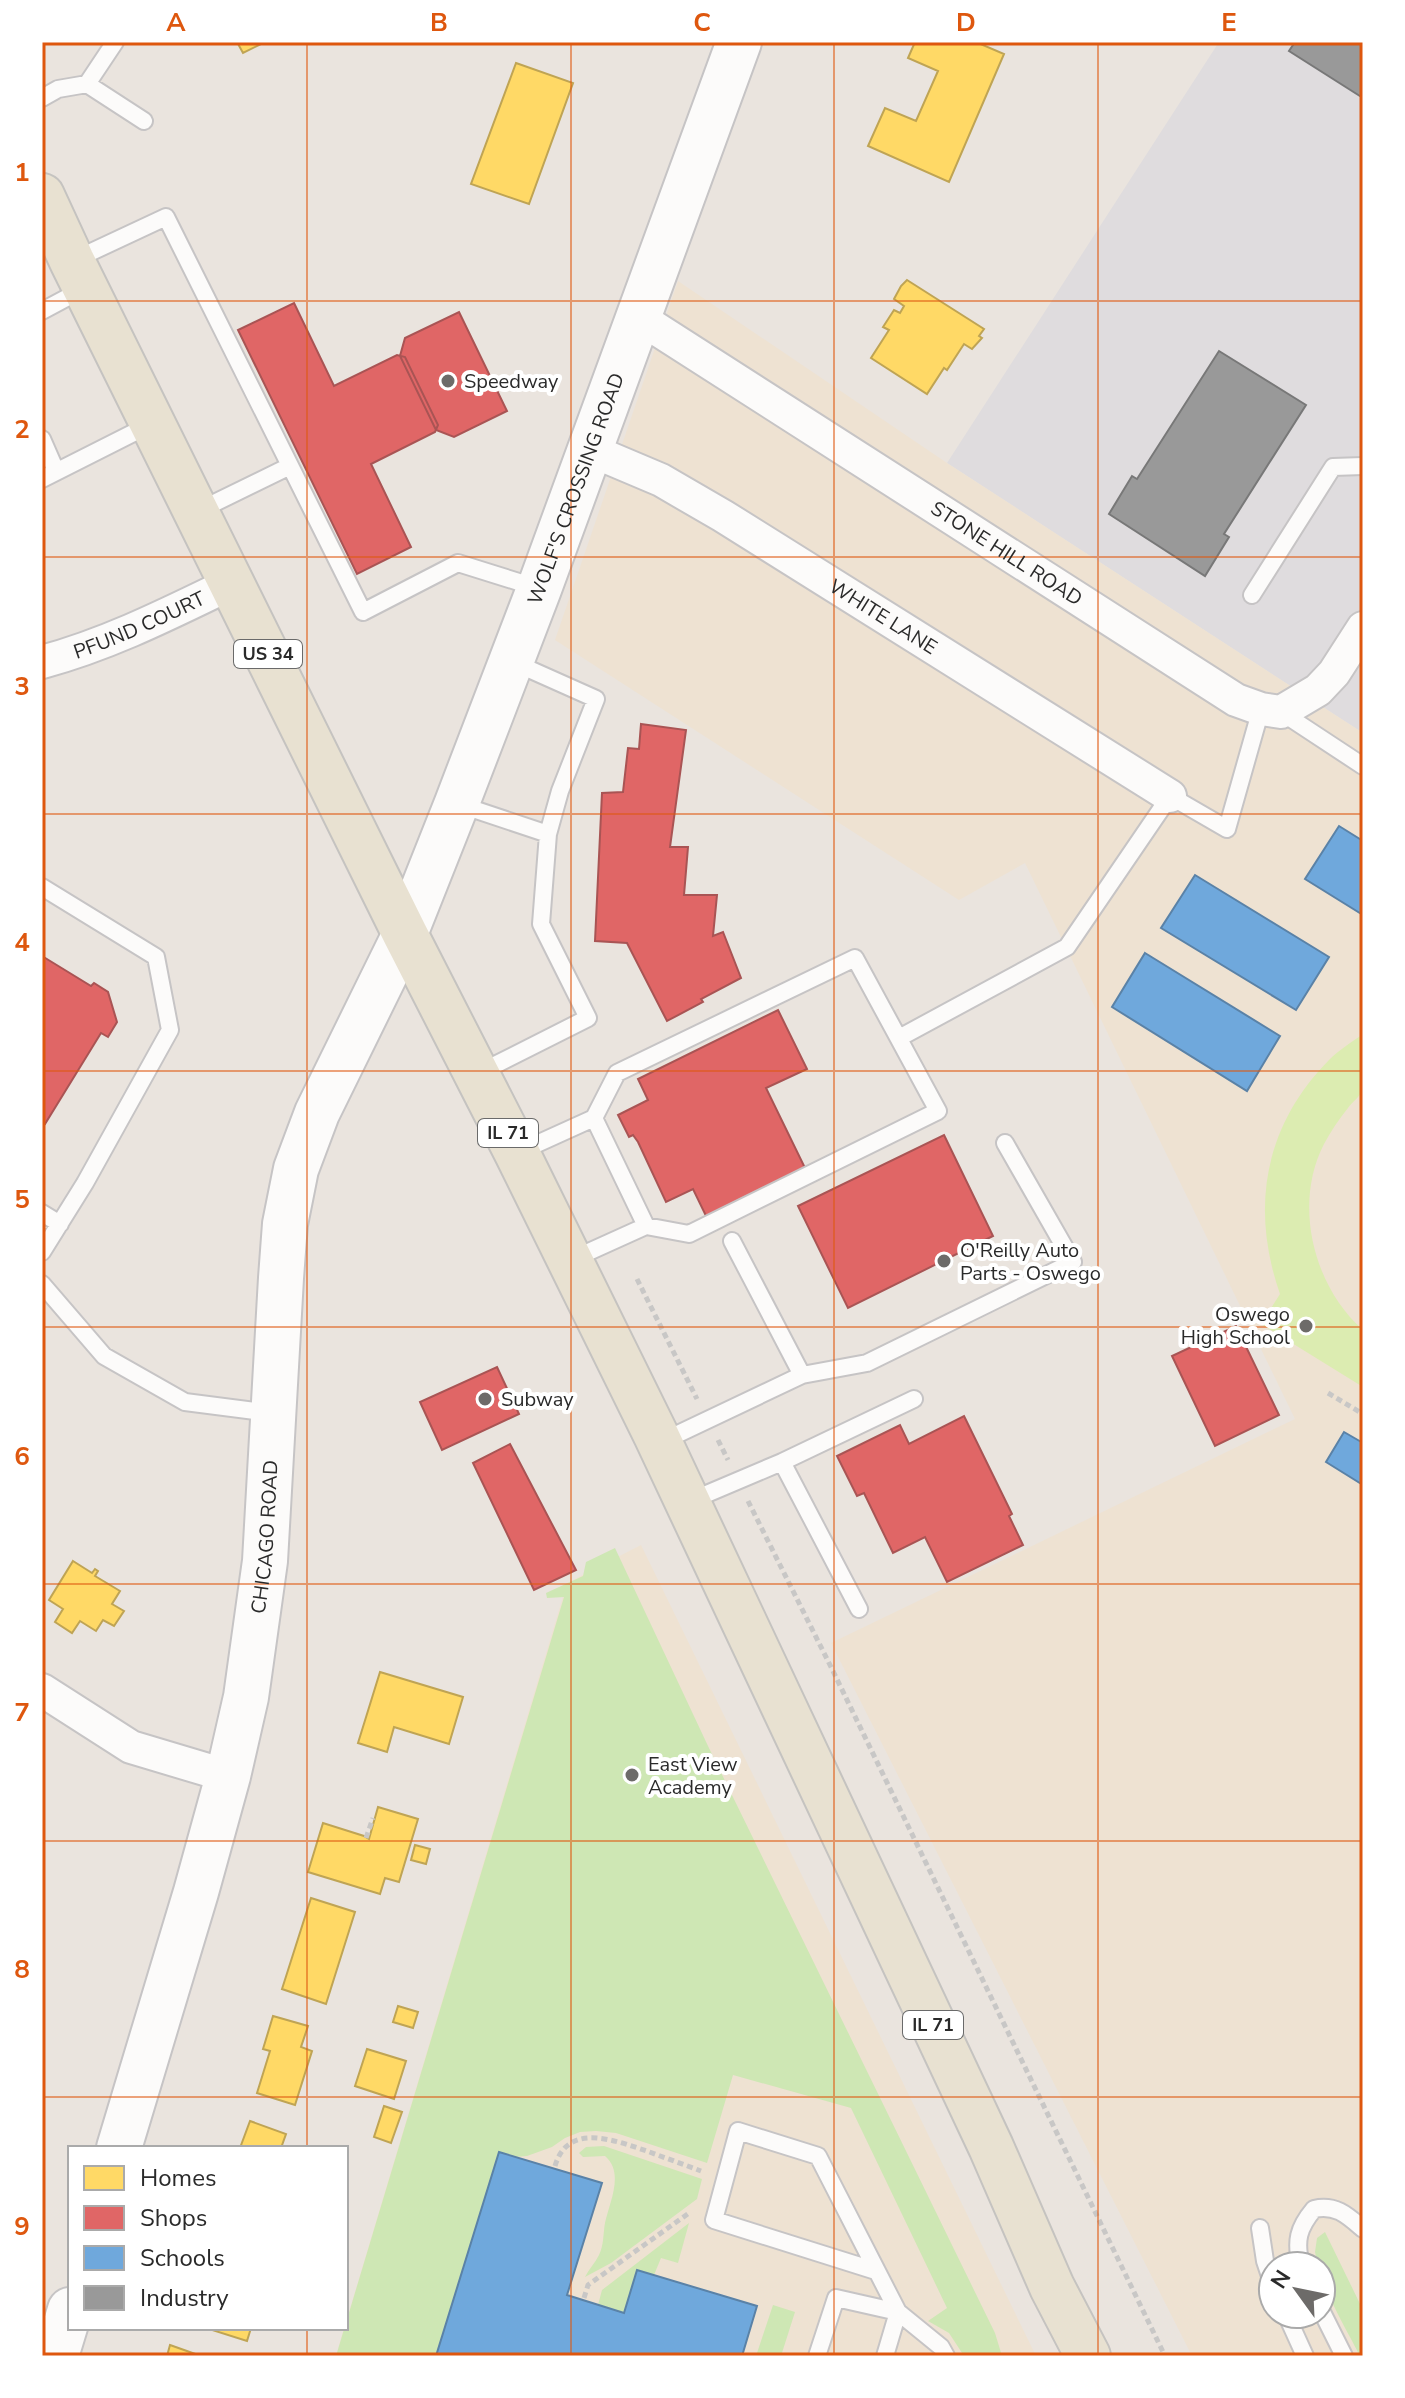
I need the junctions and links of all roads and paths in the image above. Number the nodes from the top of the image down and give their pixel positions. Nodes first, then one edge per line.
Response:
1 (115, 42) edge
2 (739, 42) edge
3 (87, 84) junction
4 (42, 98) edge
5 (144, 121) dead end
6 (42, 196) edge
7 (80, 274) junction
8 (42, 311) edge
9 (638, 317) junction
10 (154, 423) junction
11 (42, 439) edge
12 (590, 450) junction
13 (290, 466) junction
14 (1363, 466) edge
15 (49, 475) edge
16 (197, 511) junction
17 (232, 583) junction
18 (539, 589) junction
19 (1252, 595) dead end
20 (1363, 628) edge
21 (511, 661) junction
22 (42, 662) edge
23 (1271, 710) junction
24 (1363, 766) edge
25 (1170, 796) junction
26 (457, 803) junction
27 (548, 834) junction
28 (42, 887) edge
29 (405, 934) junction
30 (899, 1038) junction
31 (478, 1074) junction
32 (594, 1118) junction
33 (1005, 1143) dead end
34 (517, 1153) junction
35 (42, 1213) edge
36 (60, 1224) junction
37 (646, 1226) junction
38 (732, 1241) dead end
39 (42, 1252) edge
40 (570, 1261) junction
41 (637, 1279) dead end
42 (42, 1284) edge
43 (802, 1375) junction
44 (694, 1393) dead end
45 (1328, 1393) dead end
46 (914, 1399) dead end
47 (274, 1414) junction
48 (1363, 1414) edge
49 (660, 1443) junction
50 (782, 1462) junction
51 (748, 1500) dead end
52 (688, 1502) junction
53 (859, 1609) dead end
54 (42, 1690) edge
55 (228, 1776) junction
56 (373, 1818) dead end
57 (366, 1838) dead end
58 (120, 2146) edge
59 (555, 2166) dead end
60 (701, 2171) dead end
61 (689, 2213) dead end
62 (1260, 2228) dead end
63 (1363, 2229) edge
64 (1263, 2250) edge
65 (1298, 2250) edge
66 (876, 2271) junction
67 (584, 2298) dead end
68 (898, 2312) junction
69 (68, 2317) edge
70 (1293, 2330) edge
71 (1331, 2330) edge
72 (56, 2356) edge
73 (817, 2356) edge
74 (885, 2356) edge
75 (946, 2356) edge
76 (1088, 2356) edge
77 (1165, 2356) edge
78 (1305, 2356) edge
79 (1344, 2356) edge

1 - 3 lane
2 - 9 main road, WOLF'S CROSSING ROAD
3 - 4 lane
3 - 5 lane
6 - 7 main road, US 34
7 - 8 lane
7 - 10 main road, US 34
7 - 13 lane
9 - 12 main road, WOLF'S CROSSING ROAD
9 - 23 street, STONE HILL ROAD
10 - 15 lane
10 - 16 main road, US 34
11 - 15 lane
12 - 18 main road, WOLF'S CROSSING ROAD
12 - 25 street, WHITE LANE
13 - 16 lane
13 - 18 lane
14 - 19 lane
16 - 17 main road, US 34
17 - 22 street, PFUND COURT
17 - 29 main road, US 34
18 - 21 main road, WOLF'S CROSSING ROAD
20 - 23 street
21 - 26 main road, WOLF'S CROSSING ROAD
21 - 27 lane
23 - 24 lane
23 - 25 lane
25 - 30 lane
26 - 27 lane
26 - 29 main road, WOLF'S CROSSING ROAD
27 - 31 lane
28 - 36 lane
29 - 31 main road, IL 71
29 - 47 main road, CHICAGO ROAD
30 - 32 lane
30 - 37 lane
31 - 34 main road, IL 71
32 - 34 lane
32 - 37 lane
33 - 43 lane
34 - 40 main road, IL 71
35 - 36 lane
36 - 39 lane
37 - 40 lane
38 - 43 lane
40 - 49 main road, IL 71
41 - 44 path
42 - 47 lane
43 - 49 lane
45 - 48 path
46 - 50 lane
47 - 55 main road, CHICAGO ROAD
49 - 52 main road, IL 71
50 - 52 lane
50 - 53 lane
51 - 77 path
52 - 76 main road, IL 71
54 - 55 street
55 - 58 main road, CHICAGO ROAD
56 - 57 path
59 - 60 path
61 - 67 path
62 - 64 lane
63 - 65 lane
66 - 66 lane
66 - 68 lane
68 - 73 lane
68 - 74 lane
68 - 75 lane
69 - 72 main road
70 - 78 lane
71 - 79 lane

